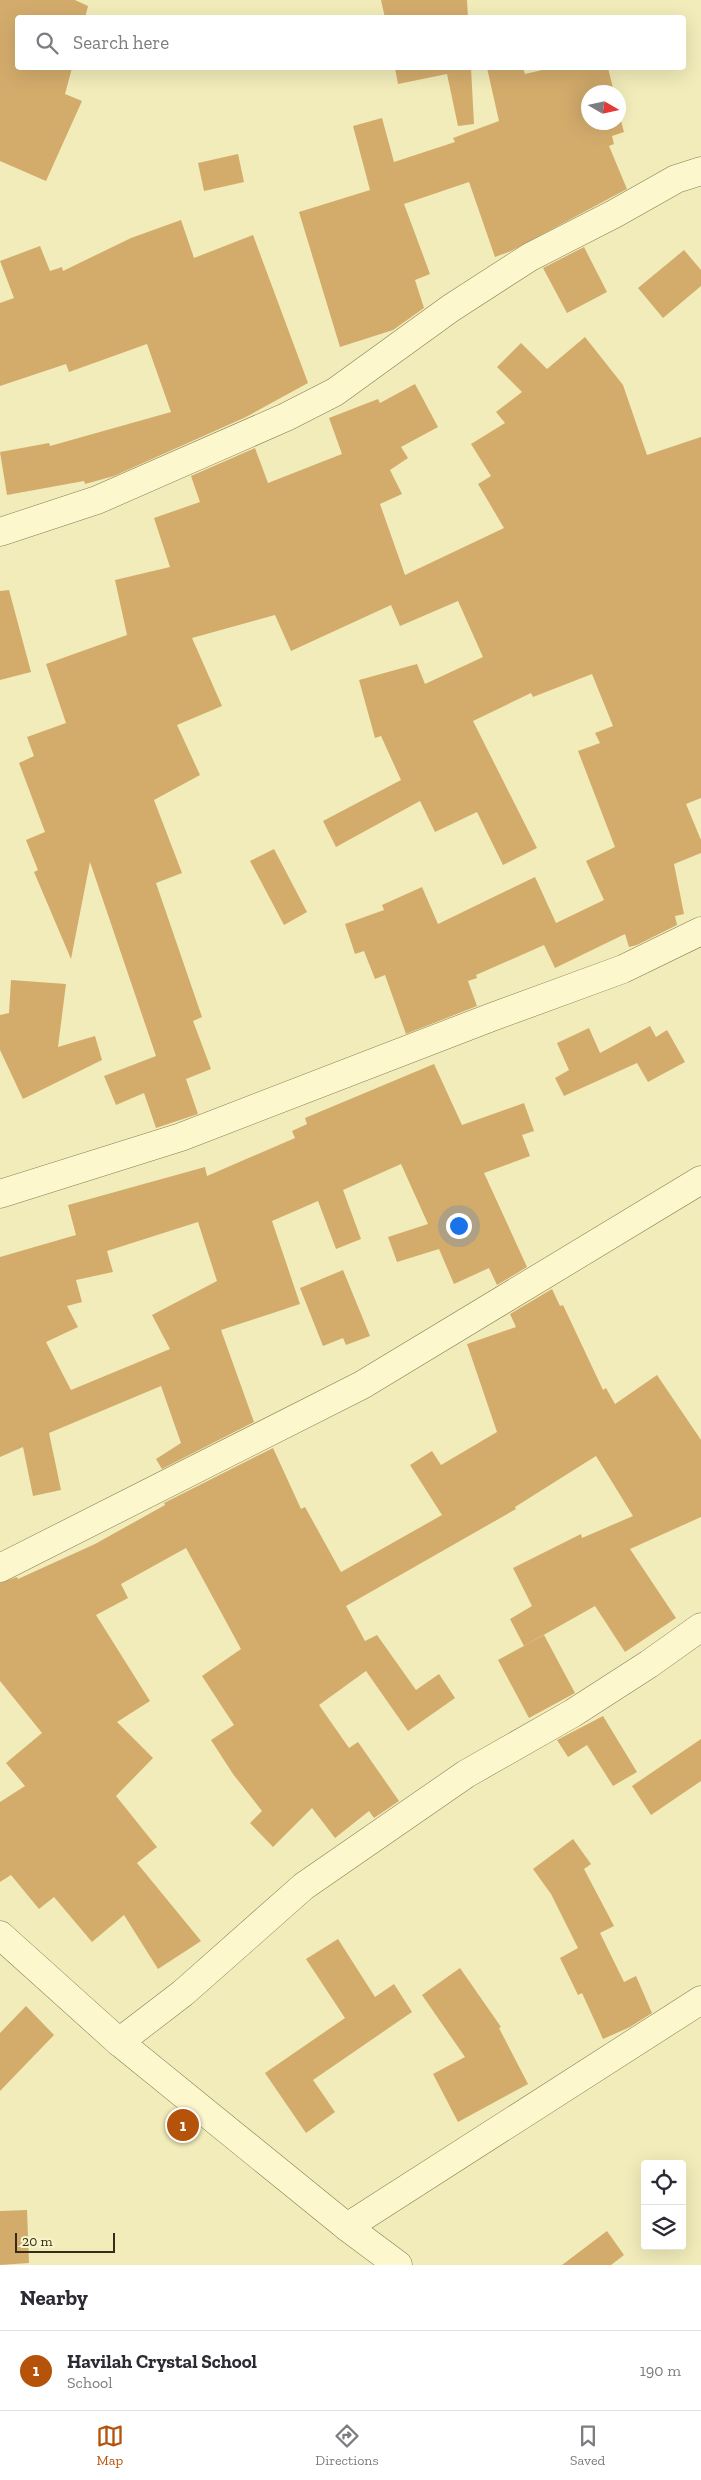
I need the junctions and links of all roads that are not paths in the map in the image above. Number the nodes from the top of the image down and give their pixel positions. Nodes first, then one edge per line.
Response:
1 (701, 171) edge
2 (0, 532) edge
3 (701, 930) edge
4 (701, 1180) edge
5 (0, 1194) edge
6 (0, 1568) edge
7 (701, 1627) edge
8 (0, 1935) edge
9 (701, 2000) edge
10 (119, 2042) junction
11 (348, 2227) junction
12 (398, 2265) edge

1 - 2 street
3 - 5 street
4 - 6 street
7 - 10 street
8 - 10 street
9 - 11 street
10 - 11 street
11 - 12 street

